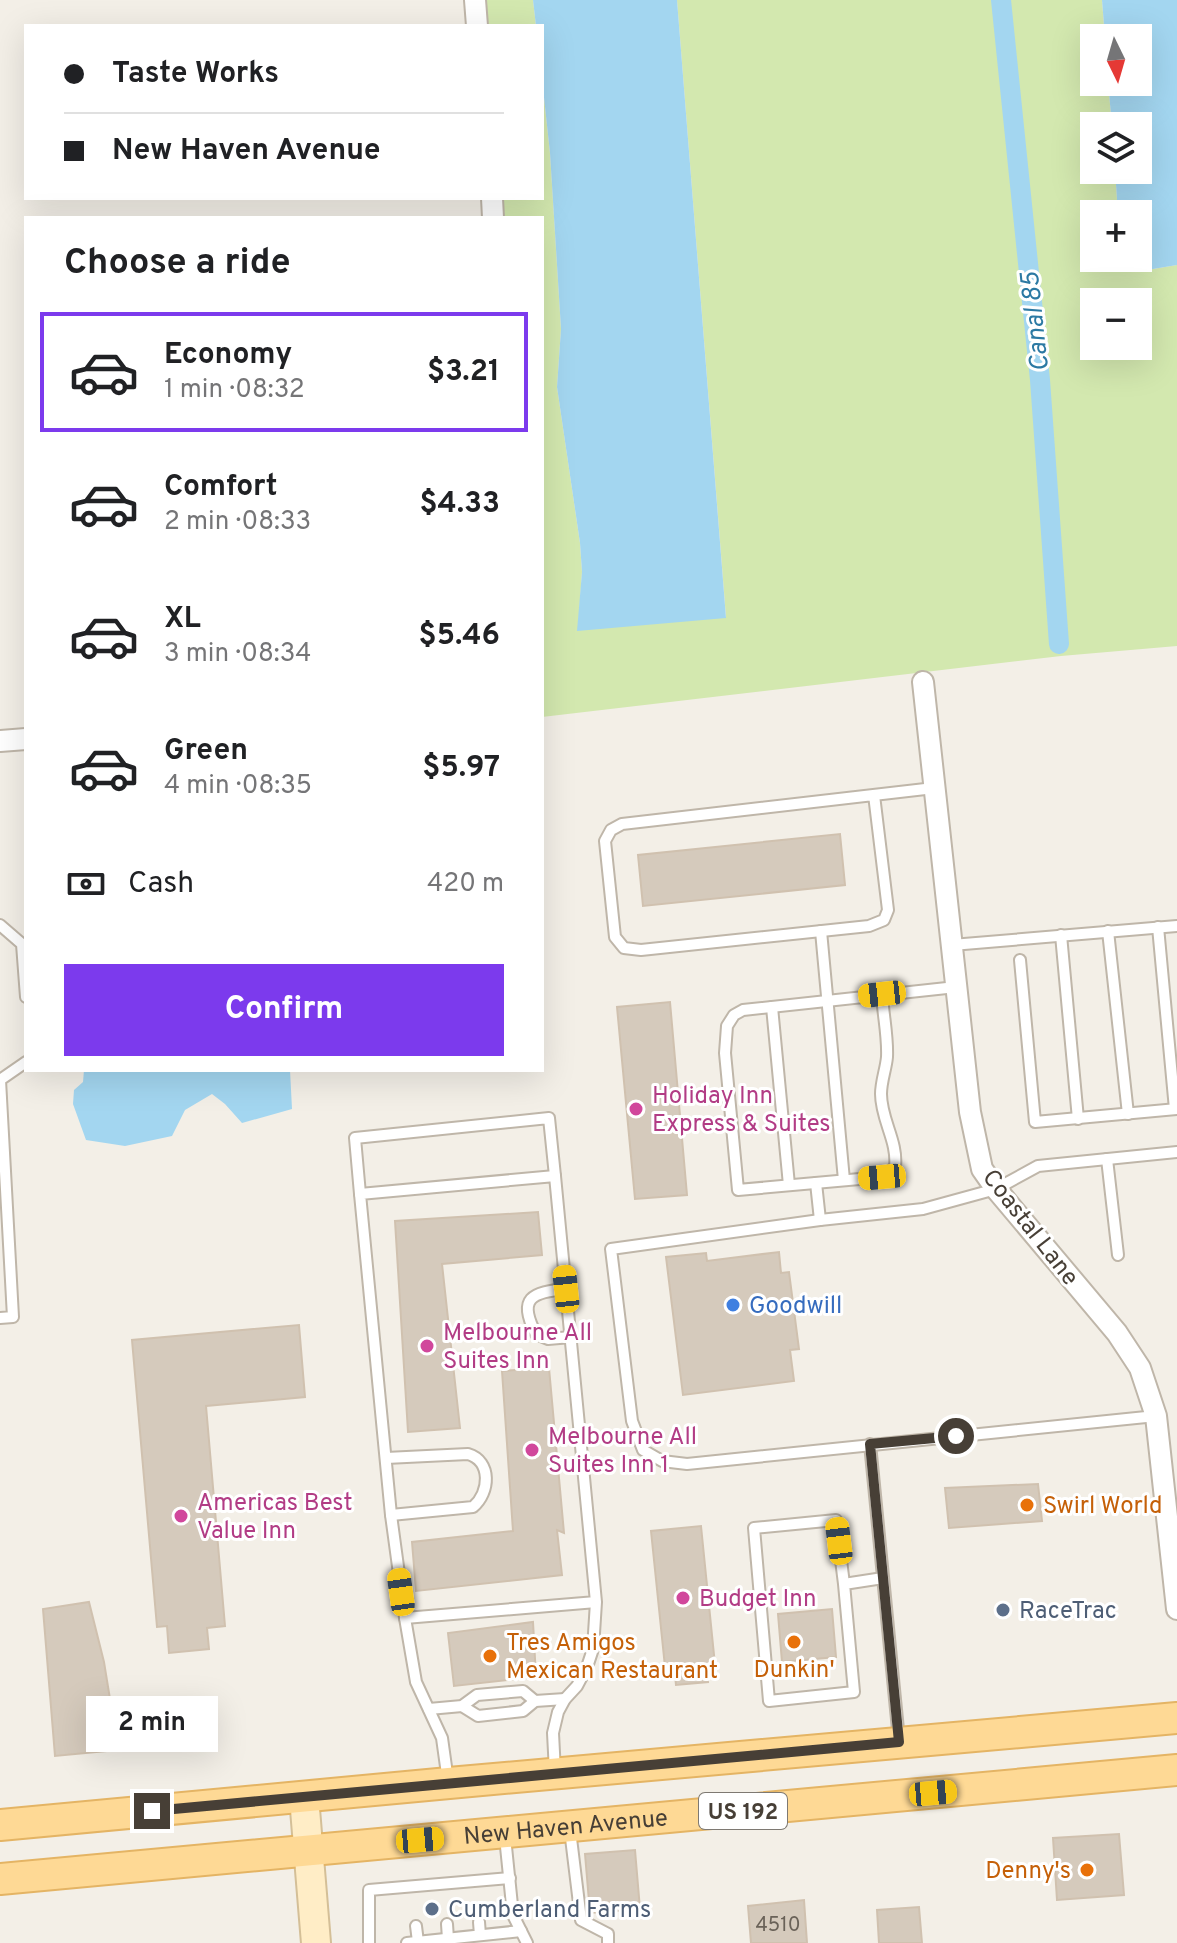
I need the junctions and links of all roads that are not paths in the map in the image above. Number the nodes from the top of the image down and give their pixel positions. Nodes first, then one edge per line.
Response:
1 (475, 0) edge
2 (477, 24) edge
3 (923, 682) dead end
4 (24, 739) edge
5 (0, 741) edge
6 (934, 788) junction
7 (874, 795) junction
8 (0, 925) edge
9 (1177, 926) edge
10 (1158, 927) junction
11 (821, 931) junction
12 (1108, 931) junction
13 (1061, 935) junction
14 (952, 945) junction
15 (1020, 960) dead end
16 (24, 970) edge
17 (956, 987) junction
18 (882, 994) junction
19 (827, 1000) junction
20 (772, 1007) junction
21 (24, 1063) edge
22 (1176, 1109) edge
23 (1128, 1114) junction
24 (1078, 1119) junction
25 (1177, 1152) edge
26 (1107, 1159) junction
27 (555, 1176) junction
28 (844, 1180) junction
29 (816, 1183) junction
30 (789, 1185) junction
31 (996, 1189) junction
32 (360, 1194) junction
33 (820, 1220) junction
34 (1118, 1255) dead end
35 (566, 1289) junction
36 (0, 1318) edge
37 (571, 1337) junction
38 (1156, 1416) junction
39 (870, 1444) junction
40 (386, 1458) junction
41 (391, 1515) junction
42 (883, 1578) junction
43 (844, 1584) junction
44 (596, 1602) junction
45 (1177, 1609) edge
46 (405, 1618) junction
47 (565, 1699) junction
48 (535, 1701) junction
49 (462, 1706) junction
50 (429, 1709) junction
51 (1177, 1718) edge
52 (899, 1742) junction
53 (1177, 1770) edge
54 (556, 1774) junction
55 (449, 1783) junction
56 (304, 1797) junction
57 (0, 1825) edge
58 (569, 1826) junction
59 (505, 1833) junction
60 (308, 1851) junction
61 (510, 1878) junction
62 (0, 1879) edge
63 (479, 1922) dead end
64 (447, 1924) dead end
65 (416, 1926) dead end
66 (521, 1931) junction
67 (480, 1935) junction
68 (448, 1939) junction
69 (412, 1942) edge
70 (316, 1943) edge
71 (369, 1943) edge
72 (527, 1943) edge
73 (608, 1943) edge

1 - 2 street
3 - 6 street, Coastal Lane
4 - 5 street
6 - 7 lane
6 - 14 street, Coastal Lane
7 - 11 lane
7 - 11 lane
8 - 16 lane
9 - 10 lane
10 - 12 lane
10 - 22 lane
11 - 19 lane
12 - 13 lane
12 - 23 lane
13 - 14 lane
13 - 24 lane
14 - 17 street, Coastal Lane
15 - 24 lane
17 - 18 lane
17 - 31 street, Coastal Lane
18 - 19 lane
18 - 28 lane
19 - 20 lane
19 - 28 lane
20 - 30 lane
20 - 30 lane
21 - 36 lane
22 - 23 lane
23 - 24 lane
25 - 26 lane
26 - 31 lane
26 - 34 lane
27 - 32 lane
27 - 32 lane
27 - 35 lane
28 - 29 lane
29 - 30 lane
29 - 33 lane
31 - 33 lane
31 - 38 street, Coastal Lane
32 - 40 lane
33 - 39 lane
35 - 37 lane
35 - 37 lane
37 - 44 lane
38 - 39 lane
38 - 45 street, Coastal Lane
39 - 42 lane
40 - 41 lane
40 - 41 lane
41 - 46 lane
42 - 43 lane
42 - 52 lane
43 - 43 lane
44 - 46 lane
44 - 47 lane
46 - 50 lane
47 - 48 lane
47 - 54 lane
48 - 49 lane
48 - 49 lane
49 - 50 lane
50 - 55 lane
51 - 52 main road, US 192
52 - 54 main road, US 192
53 - 58 main road, New Haven Avenue / US 192
54 - 55 main road, US 192
55 - 56 main road, US 192
56 - 57 main road, US 192
56 - 60 main road
58 - 59 main road, New Haven Avenue / US 192
58 - 73 lane
59 - 60 main road, New Haven Avenue / US 192
59 - 61 lane
60 - 62 main road, New Haven Avenue / US 192
60 - 70 main road
61 - 66 lane
61 - 71 lane
63 - 67 lane
64 - 68 lane
65 - 69 lane
66 - 67 lane
66 - 72 lane
67 - 68 lane
68 - 69 lane

